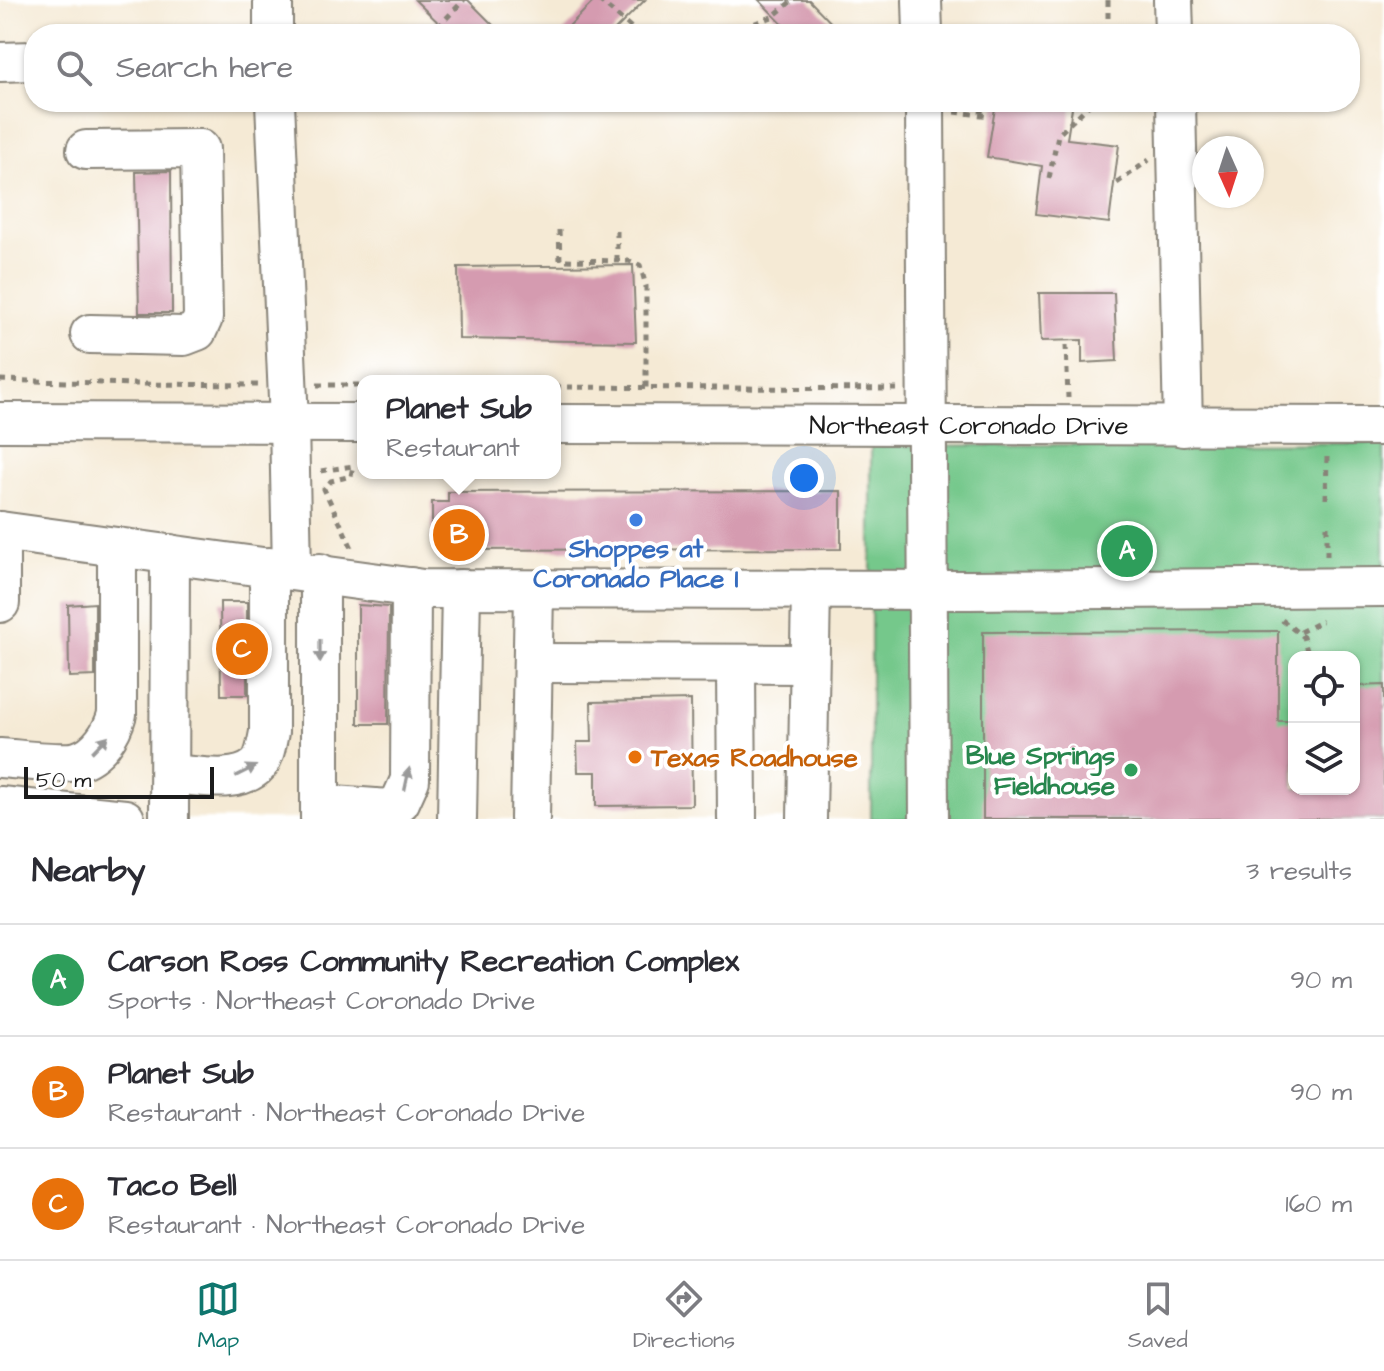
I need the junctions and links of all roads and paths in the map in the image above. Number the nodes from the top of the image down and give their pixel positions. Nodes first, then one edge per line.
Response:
1 (273, 0) edge
2 (464, 0) edge
3 (599, 0) edge
4 (793, 0) edge
5 (922, 0) edge
6 (1108, 0) edge
7 (1173, 0) edge
8 (273, 24) edge
9 (441, 24) edge
10 (627, 24) edge
11 (753, 24) edge
12 (923, 24) edge
13 (1108, 24) edge
14 (1174, 24) edge
15 (24, 61) edge
16 (0, 62) edge
17 (275, 112) edge
18 (924, 112) edge
19 (967, 112) edge
20 (1082, 112) edge
21 (1176, 112) edge
22 (981, 114) joint
23 (991, 116) dead end
24 (86, 150) dead end
25 (1159, 153) dead end
26 (1049, 178) dead end
27 (1117, 183) dead end
28 (559, 230) dead end
29 (617, 230) dead end
30 (617, 261) junction
31 (90, 334) dead end
32 (1066, 345) dead end
33 (0, 380) edge
34 (225, 384) dead end
35 (343, 385) dead end
36 (357, 385) edge
37 (561, 387) edge
38 (646, 388) junction
39 (902, 389) dead end
40 (1068, 399) dead end
41 (0, 422) edge
42 (289, 422) junction
43 (357, 423) edge
44 (561, 424) edge
45 (926, 425) junction
46 (1384, 426) edge
47 (1183, 427) junction
48 (1327, 452) dead end
49 (318, 471) dead end
50 (352, 471) junction
51 (357, 471) edge
52 (1326, 499) dead end
53 (1327, 526) dead end
54 (0, 531) edge
55 (117, 547) junction
56 (170, 554) junction
57 (359, 561) dead end
58 (1327, 569) dead end
59 (294, 570) junction
60 (411, 587) junction
61 (1384, 587) edge
62 (461, 589) junction
63 (811, 589) junction
64 (534, 590) junction
65 (927, 590) junction
66 (0, 603) edge
67 (1327, 619) dead end
68 (1282, 620) dead end
69 (1300, 632) junction
70 (1308, 651) edge
71 (533, 663) junction
72 (809, 664) junction
73 (736, 665) junction
74 (0, 758) edge
75 (170, 774) junction
76 (0, 806) edge
77 (320, 812) edge
78 (125, 819) edge
79 (169, 819) edge
80 (457, 819) edge
81 (530, 819) edge
82 (737, 819) edge
83 (807, 819) edge
84 (929, 819) edge

1 - 8 street
2 - 9 path
3 - 10 path
4 - 11 path
5 - 12 street
6 - 13 path
7 - 14 street
15 - 16 street
17 - 42 street
18 - 45 street
19 - 22 path
20 - 26 path
21 - 47 street
22 - 23 path
24 - 31 street
25 - 27 path
28 - 30 path
29 - 30 path
30 - 38 path
32 - 40 path
33 - 34 path
35 - 36 path
37 - 38 path
38 - 39 path
41 - 42 street
42 - 43 street
42 - 59 street
44 - 45 street, Northeast Coronado Drive
45 - 47 street, Northeast Coronado Drive
45 - 65 street
46 - 47 street, Northeast Coronado Drive
48 - 52 path
49 - 50 path
50 - 51 path
50 - 57 path
53 - 58 path
54 - 55 street
54 - 66 street
55 - 56 street
74 -> 55 street
56 - 59 street
56 - 75 street
59 - 60 street
75 -> 59 street
59 -> 77 street
60 - 62 street
77 -> 60 street
61 - 65 street
62 - 64 street
62 - 80 street
63 - 64 street
63 - 65 street
63 - 72 street
64 - 71 street
65 - 84 street
67 - 69 path
68 - 69 path
69 - 70 path
71 - 73 street
71 - 81 street
72 - 73 street
72 - 83 street
73 - 82 street
75 - 79 street
76 - 78 street

